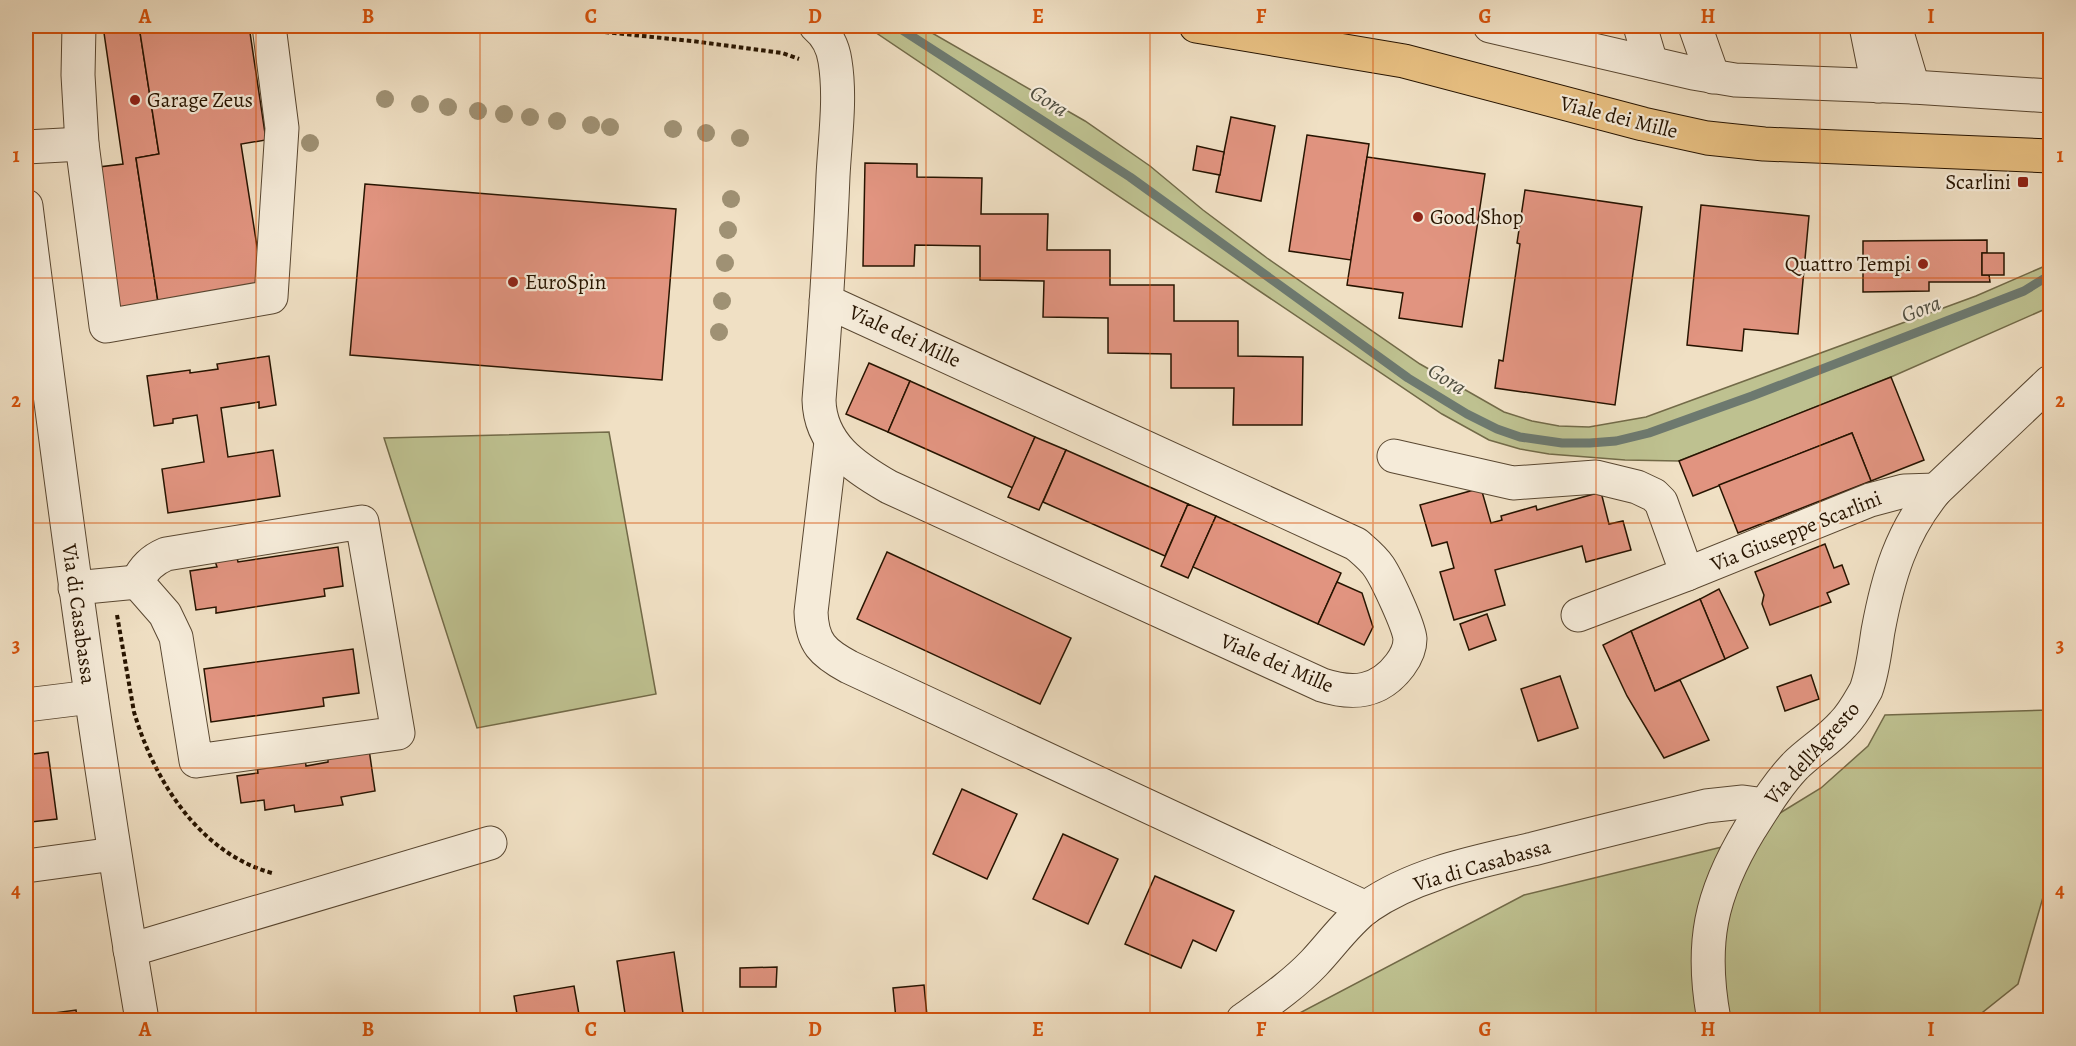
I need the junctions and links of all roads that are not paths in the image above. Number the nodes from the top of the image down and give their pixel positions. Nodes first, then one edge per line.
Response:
1 (79, 26) edge
2 (269, 26) edge
3 (816, 26) edge
4 (1196, 26) edge
5 (1640, 26) edge
6 (1695, 26) edge
7 (1866, 26) edge
8 (1895, 26) edge
9 (1507, 27) edge
10 (1652, 63) junction
11 (1713, 77) junction
12 (1878, 86) junction
13 (1913, 87) junction
14 (2050, 96) edge
15 (82, 144) junction
16 (26, 147) edge
17 (2050, 156) edge
18 (26, 206) edge
19 (826, 301) junction
20 (2050, 382) edge
21 (831, 442) junction
22 (1394, 456) dead end
23 (1936, 490) junction
24 (1687, 574) junction
25 (137, 582) junction
26 (75, 588) junction
27 (1578, 615) dead end
28 (91, 697) junction
29 (26, 705) edge
30 (1765, 805) junction
31 (490, 843) dead end
32 (114, 854) junction
33 (26, 866) edge
34 (1366, 908) junction
35 (130, 950) junction
36 (142, 1020) edge
37 (1244, 1020) edge
38 (1714, 1020) edge

1 - 15 street
2 - 15 street
3 - 19 street, Viale dei Mille
4 - 17 main road, Viale dei Mille
5 - 10 street
6 - 11 street
7 - 12 street
8 - 13 street
9 - 10 street
10 - 11 street
11 - 12 street
12 - 13 street
13 - 14 street
15 - 16 street
18 - 26 street, Via di Casabassa
19 - 21 street, Viale dei Mille
19 - 21 street, Viale dei Mille
20 - 23 street
21 - 34 street
22 - 24 street
23 - 24 street, Via Giuseppe Scarlini
23 - 30 street, Via dell'Agresto
24 - 27 street, Via Giuseppe Scarlini
25 - 25 street
25 - 26 street
26 - 28 street, Via di Casabassa
28 - 29 street
28 - 32 street, Via di Casabassa
30 - 34 street, Via di Casabassa
30 - 38 street, Via dell'Agresto
31 - 35 street
32 - 33 street
32 - 35 street, Via di Casabassa
34 - 37 street, Via di Casabassa
35 - 36 street, Via di Casabassa

